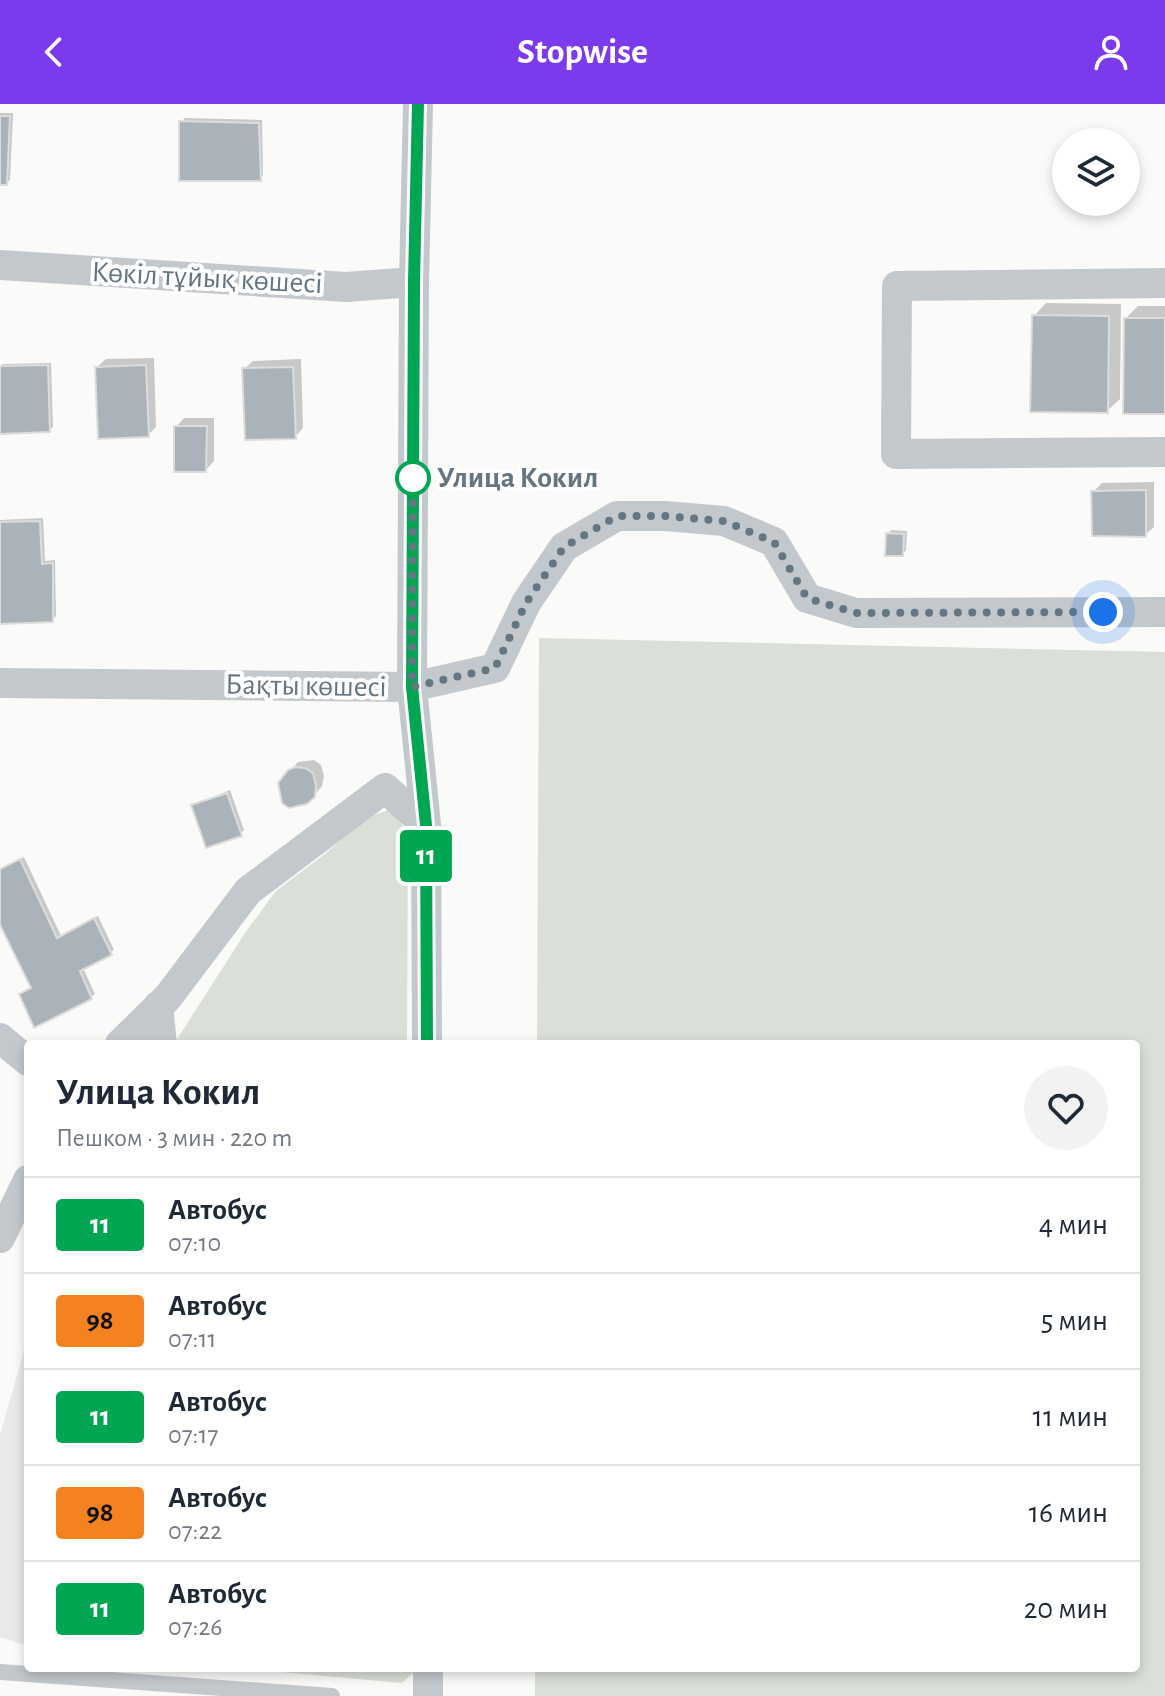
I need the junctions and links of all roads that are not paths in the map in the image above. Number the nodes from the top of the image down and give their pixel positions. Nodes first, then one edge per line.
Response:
1 (418, 104) edge
2 (0, 265) edge
3 (414, 282) junction
4 (1165, 283) edge
5 (1165, 452) edge
6 (1165, 612) edge
7 (0, 683) edge
8 (412, 687) junction
9 (426, 825) junction
10 (158, 1006) junction
11 (0, 1038) edge
12 (124, 1040) edge
13 (162, 1040) edge
14 (427, 1040) edge
15 (24, 1058) edge
16 (24, 1188) edge
17 (0, 1238) edge
18 (0, 1672) edge
19 (428, 1672) edge
20 (332, 1696) edge
21 (428, 1696) edge

1 - 3 street
2 - 3 street, Көкіл тұйық көшесі
3 - 8 street
4 - 5 street
6 - 8 street, Бақты көшесі
7 - 8 street, Бақты көшесі
8 - 9 street
9 - 10 street
9 - 14 street
10 - 12 street
10 - 13 street
11 - 15 street
16 - 17 street
18 - 20 lane
19 - 21 street

